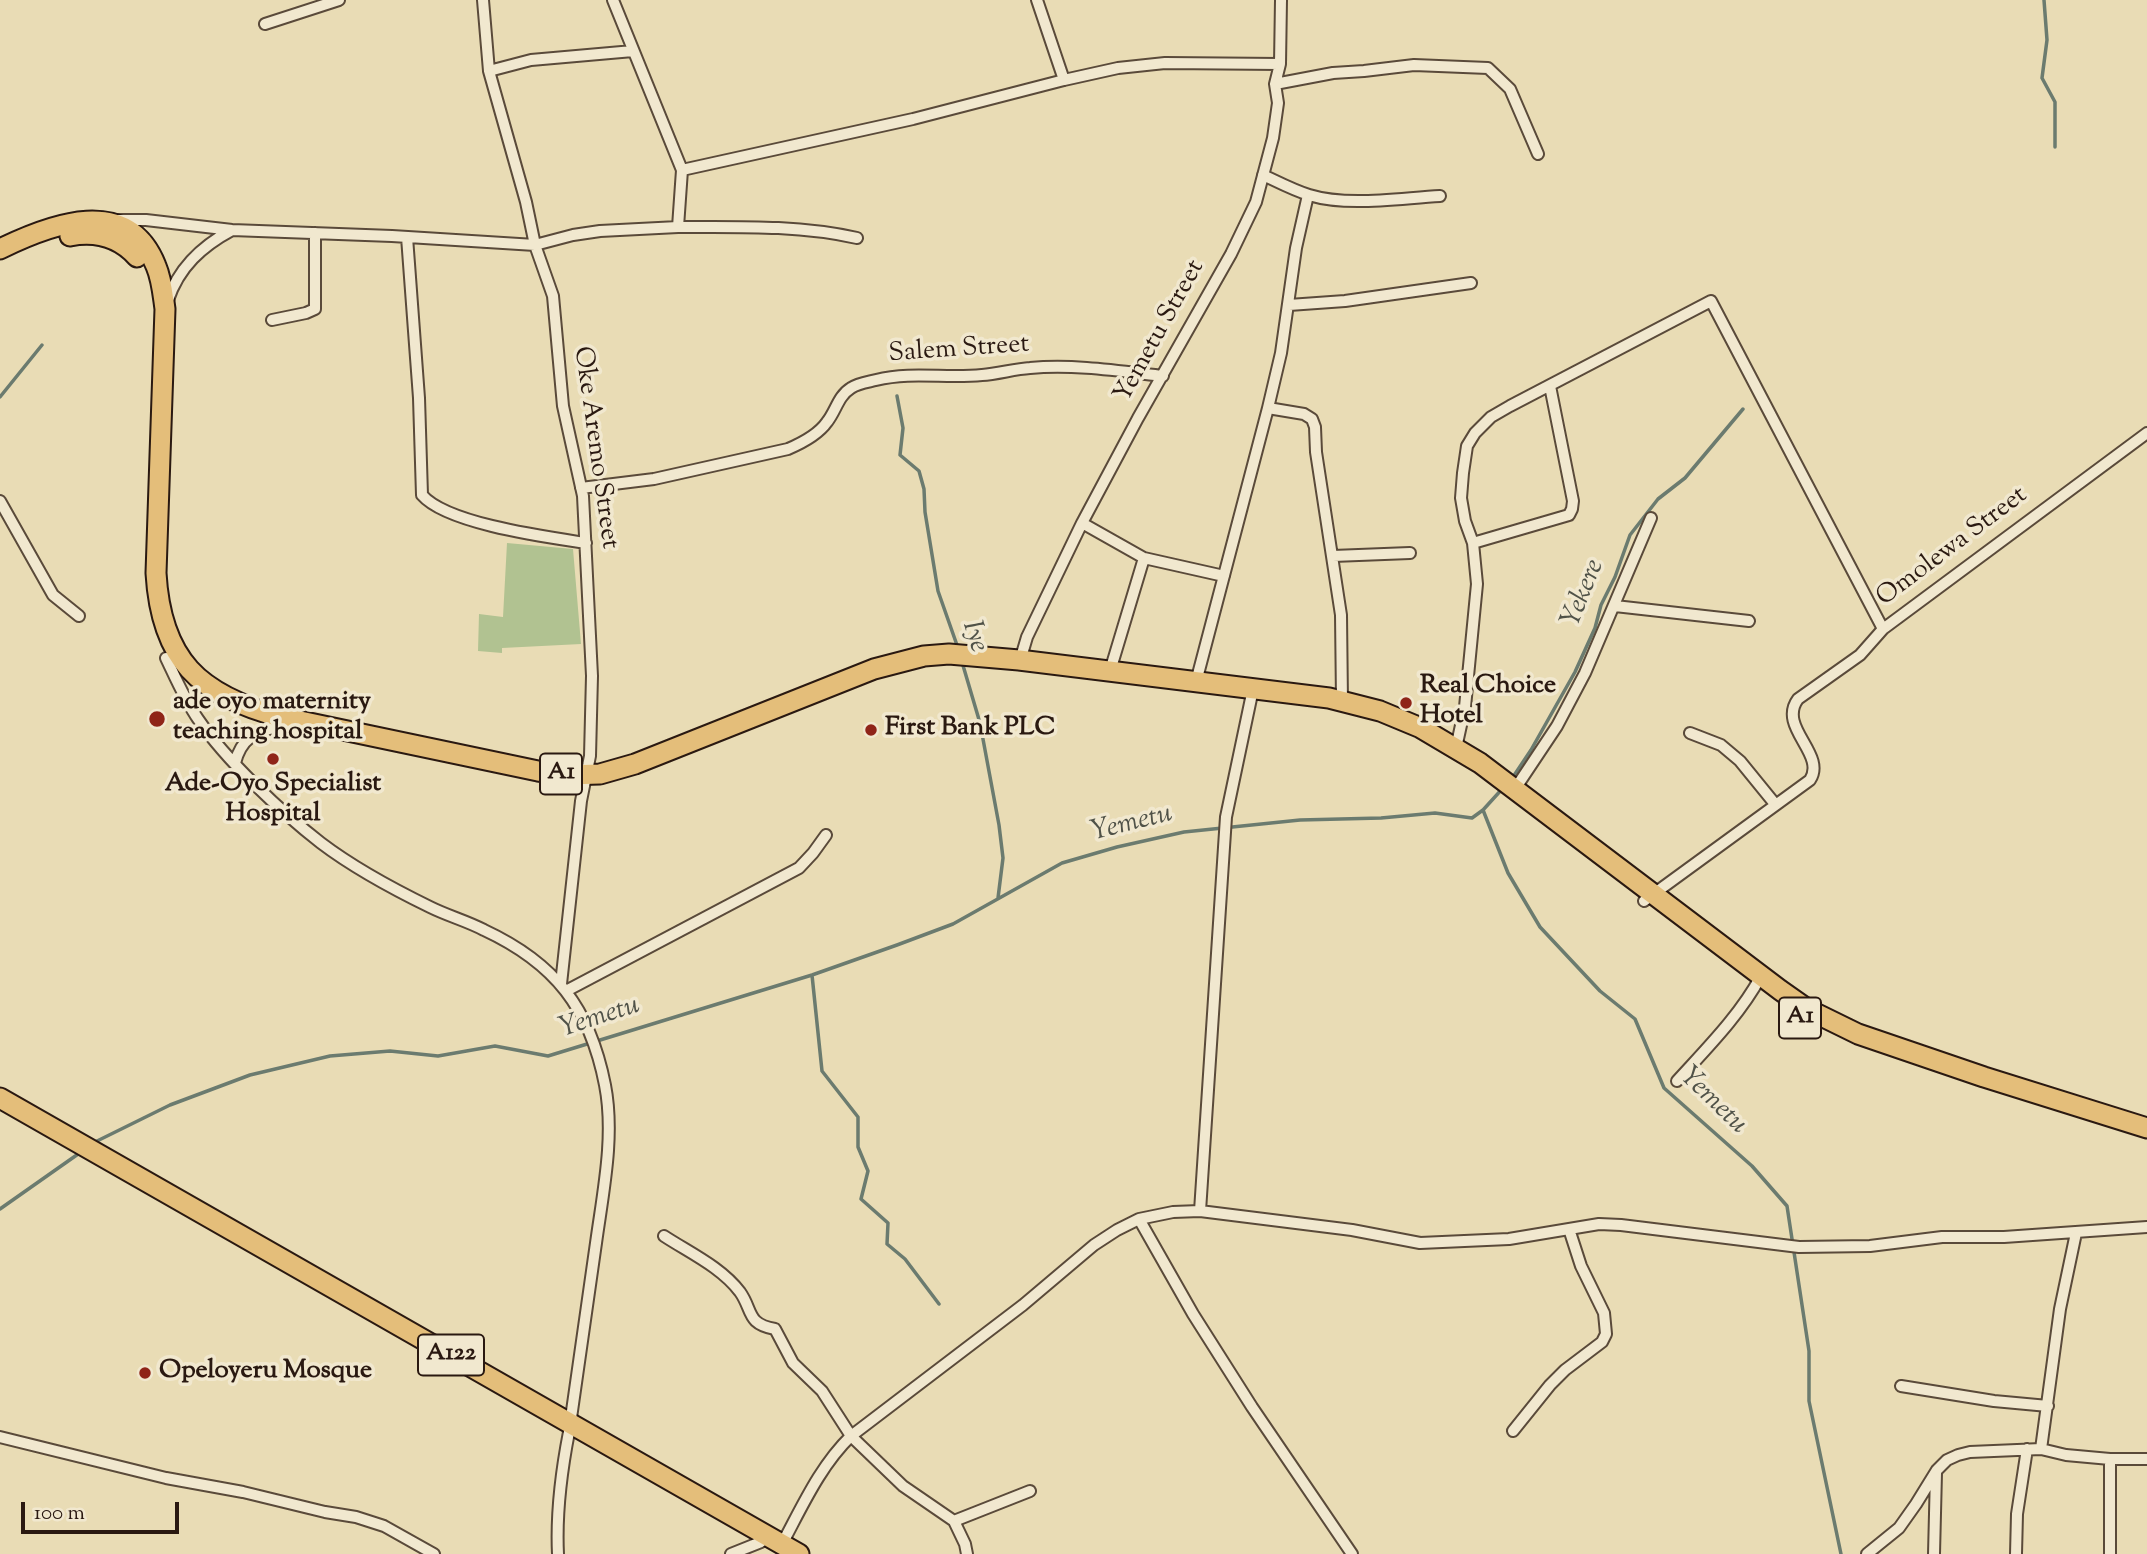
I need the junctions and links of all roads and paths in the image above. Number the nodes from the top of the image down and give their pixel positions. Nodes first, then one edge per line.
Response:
1 (339, 0) edge
2 (483, 0) edge
3 (613, 0) edge
4 (1037, 0) edge
5 (1281, 0) edge
6 (265, 24) dead end
7 (633, 51) junction
8 (1279, 64) junction
9 (489, 71) junction
10 (1064, 80) junction
11 (1275, 84) junction
12 (1538, 154) dead end
13 (682, 170) junction
14 (1263, 175) junction
15 (1308, 195) junction
16 (1440, 196) dead end
17 (101, 220) junction
18 (678, 227) junction
19 (232, 230) junction
20 (315, 233) junction
21 (407, 237) junction
22 (857, 238) dead end
23 (535, 245) junction
24 (0, 249) edge
25 (0, 261) edge
26 (1471, 283) dead end
27 (1289, 305) junction
28 (165, 309) junction
29 (272, 320) dead end
30 (1163, 376) junction
31 (1550, 386) junction
32 (1268, 408) junction
33 (2147, 433) edge
34 (155, 463) junction
35 (581, 488) junction
36 (0, 501) edge
37 (1651, 517) dead end
38 (1083, 523) junction
39 (586, 543) junction
40 (1473, 543) junction
41 (1410, 553) dead end
42 (1333, 555) junction
43 (1144, 558) junction
44 (1224, 576) junction
45 (1615, 606) junction
46 (79, 615) dead end
47 (1749, 621) dead end
48 (1883, 629) junction
49 (166, 658) junction
50 (1019, 665) junction
51 (1110, 671) junction
52 (1196, 682) junction
53 (1252, 694) junction
54 (1342, 701) junction
55 (278, 727) junction
56 (1690, 733) dead end
57 (1456, 748) junction
58 (235, 763) junction
59 (586, 780) junction
60 (1506, 787) junction
61 (1775, 804) junction
62 (826, 835) dead end
63 (1648, 897) junction
64 (1758, 981) junction
65 (564, 987) junction
66 (1677, 1081) dead end
67 (0, 1098) edge
68 (0, 1107) edge
69 (2147, 1128) edge
70 (65, 1140) junction
71 (2147, 1141) edge
72 (1200, 1211) junction
73 (1139, 1219) junction
74 (2147, 1227) edge
75 (1569, 1229) junction
76 (2076, 1233) junction
77 (664, 1236) dead end
78 (1901, 1386) dead end
79 (2048, 1406) junction
80 (570, 1428) junction
81 (1513, 1431) dead end
82 (851, 1436) junction
83 (0, 1437) edge
84 (2027, 1449) junction
85 (2041, 1449) junction
86 (2110, 1459) junction
87 (2147, 1459) edge
88 (1937, 1471) junction
89 (1030, 1491) dead end
90 (954, 1521) junction
91 (761, 1542) junction
92 (788, 1551) edge
93 (434, 1554) edge
94 (558, 1554) edge
95 (731, 1554) edge
96 (967, 1554) edge
97 (1352, 1554) edge
98 (1867, 1554) edge
99 (1934, 1554) edge
100 (2016, 1554) edge
101 (2110, 1554) edge

1 - 6 street
2 - 9 street, Oke Aremo Street
3 - 7 street
4 - 10 street
5 - 8 street, Yemetu Street
7 - 9 street
7 - 13 street
8 - 10 street
8 - 11 street, Yemetu Street
9 - 23 street, Oke Aremo Street
10 - 13 street
11 - 12 street
11 - 14 street, Yemetu Street
13 - 18 street
14 - 15 street
14 - 30 street, Yemetu Street
15 - 16 street
15 - 27 street
17 - 19 street
17 - 24 highway, A1
17 - 28 highway, A1
18 - 22 street
18 - 23 street
19 - 20 street
19 - 28 street
20 - 21 street
20 - 29 street
21 - 23 street
21 - 39 street
23 - 35 street, Oke Aremo Street
25 - 34 highway, A1
26 - 27 street
27 - 32 street
28 - 34 highway, A1
30 - 35 street, Salem Street
30 - 38 street, Yemetu Street
31 - 40 street
31 - 40 street
31 - 48 street
32 - 42 street
32 - 44 street
33 - 48 street, Omolewa Street
34 - 49 highway, A1
34 - 59 highway, A1
35 - 39 street, Oke Aremo Street
36 - 46 street
37 - 45 street
38 - 43 street
38 - 50 street, Yemetu Street
39 - 59 street, Oke Aremo Street
40 - 57 street
41 - 42 street
42 - 54 street
43 - 44 street
43 - 51 street
44 - 52 street
45 - 47 street
45 - 60 street
48 - 61 street, Omolewa Street
49 - 55 highway, A1
49 - 58 street
50 - 51 highway, A1
50 - 53 highway, A1
50 - 59 highway, A1
51 - 52 highway, A1
52 - 53 highway, A1
53 - 54 highway, A1
53 - 60 highway, A1
53 - 72 street
54 - 57 highway, A1
55 - 58 street
55 - 59 highway, A1
56 - 61 street
57 - 60 highway, A1
58 - 65 street
59 - 65 street, Oke Aremo Street
60 - 63 highway, A1
61 - 63 street
62 - 65 street
63 - 64 highway, A1
64 - 66 street
64 - 69 highway, A1
64 - 71 highway, A1
65 - 80 street
67 - 70 highway, A122
68 - 70 highway, A122
70 - 80 highway, A122
72 - 73 street
72 - 75 street
73 - 82 street
73 - 97 street
74 - 76 street
75 - 76 street
75 - 81 street
76 - 79 street
77 - 82 street
78 - 79 street
79 - 85 street
80 - 91 highway, A122
80 - 92 highway, A122
80 - 94 street
82 - 90 street
82 - 92 street
83 - 93 street
84 - 85 street
84 - 88 street
84 - 100 street
85 - 86 street
86 - 87 street
86 - 101 street
88 - 98 street
88 - 99 street
89 - 90 street
90 - 96 street
91 - 92 highway, A122
91 - 95 street

